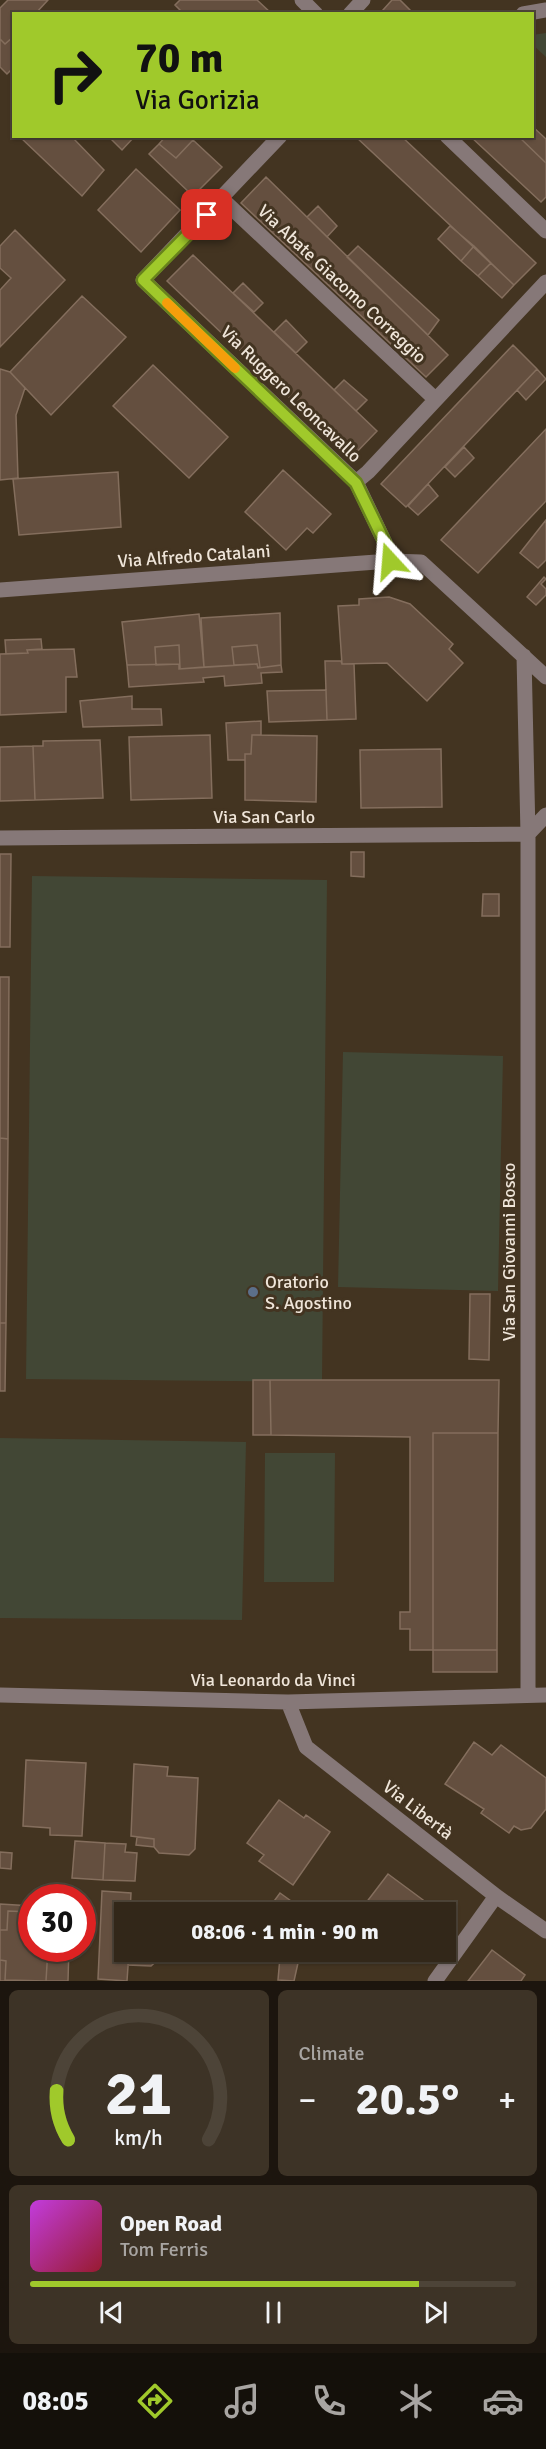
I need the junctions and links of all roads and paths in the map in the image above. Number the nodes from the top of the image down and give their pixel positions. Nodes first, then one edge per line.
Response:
1 (302, 0) edge
2 (363, 0) edge
3 (314, 12) edge
4 (352, 12) edge
5 (278, 138) edge
6 (449, 138) edge
7 (222, 199) junction
8 (546, 231) edge
9 (546, 282) edge
10 (435, 399) junction
11 (356, 483) junction
12 (390, 561) junction
13 (0, 590) edge
14 (524, 656) junction
15 (546, 677) edge
16 (546, 815) edge
17 (528, 834) junction
18 (0, 838) edge
19 (0, 1695) edge
20 (528, 1695) junction
21 (546, 1695) edge
22 (288, 1702) junction
23 (496, 1896) junction
24 (546, 1931) edge
25 (435, 1981) edge

1 - 3 street
2 - 4 street
5 - 7 street
6 - 8 street
7 - 10 street, Via Abate Giacomo Correggio
7 - 11 street, Via Ruggero Leoncavallo
9 - 10 street
10 - 11 street
11 - 12 street, Via Ruggero Leoncavallo
12 - 13 street, Via Alfredo Catalani
12 - 14 street
14 - 15 street
14 - 17 street
16 - 17 street
17 - 18 street, Via San Carlo
17 - 20 street, Via San Giovanni Bosco
19 - 22 street, Via Leonardo da Vinci
20 - 21 street, Via Leonardo da Vinci
20 - 22 street, Via Leonardo da Vinci
22 - 23 street, Via Libertà
23 - 24 street, Via Libertà
23 - 25 street

